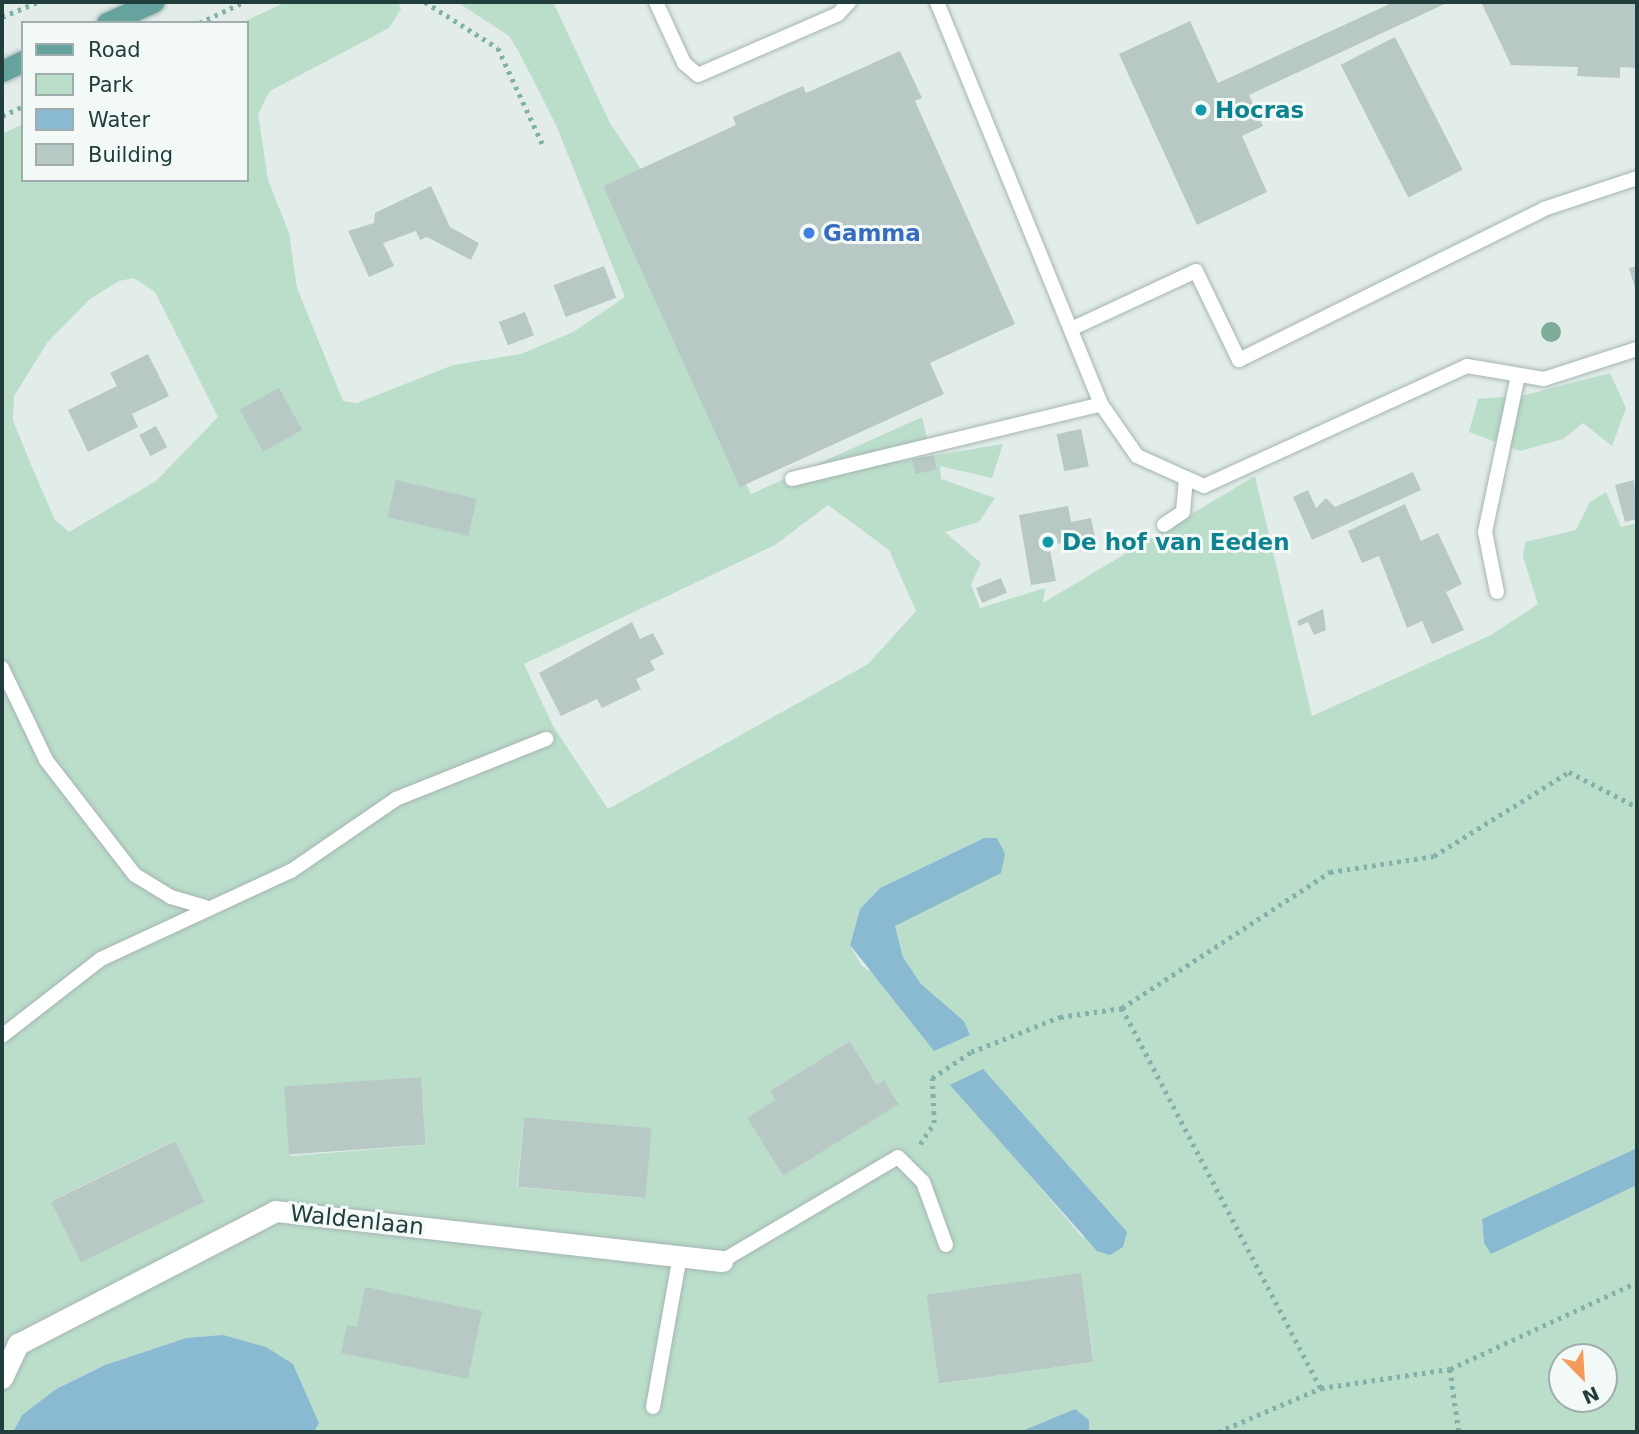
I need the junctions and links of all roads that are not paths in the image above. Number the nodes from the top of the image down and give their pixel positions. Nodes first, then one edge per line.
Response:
1 (153, 2) edge
2 (656, 2) edge
3 (849, 2) edge
4 (937, 2) edge
5 (111, 21) edge
6 (21, 62) edge
7 (2, 71) edge
8 (1637, 178) edge
9 (1071, 329) junction
10 (1637, 349) edge
11 (1518, 375) junction
12 (1101, 404) junction
13 (792, 478) dead end
14 (1186, 478) junction
15 (1164, 525) dead end
16 (1497, 592) dead end
17 (2, 668) edge
18 (546, 739) dead end
19 (205, 907) junction
20 (2, 1036) edge
21 (946, 1245) dead end
22 (680, 1256) junction
23 (722, 1261) joint
24 (2, 1378) edge
25 (653, 1407) dead end

1 - 5 main road
2 - 3 lane
4 - 9 lane
6 - 7 main road
8 - 9 lane
9 - 12 lane
10 - 11 lane
11 - 14 lane
11 - 16 lane
12 - 13 lane
12 - 14 lane
14 - 15 lane
17 - 19 lane
18 - 19 lane
19 - 20 lane
21 - 23 lane
22 - 23 street, Waldenlaan
22 - 24 street, Waldenlaan
22 - 25 lane

